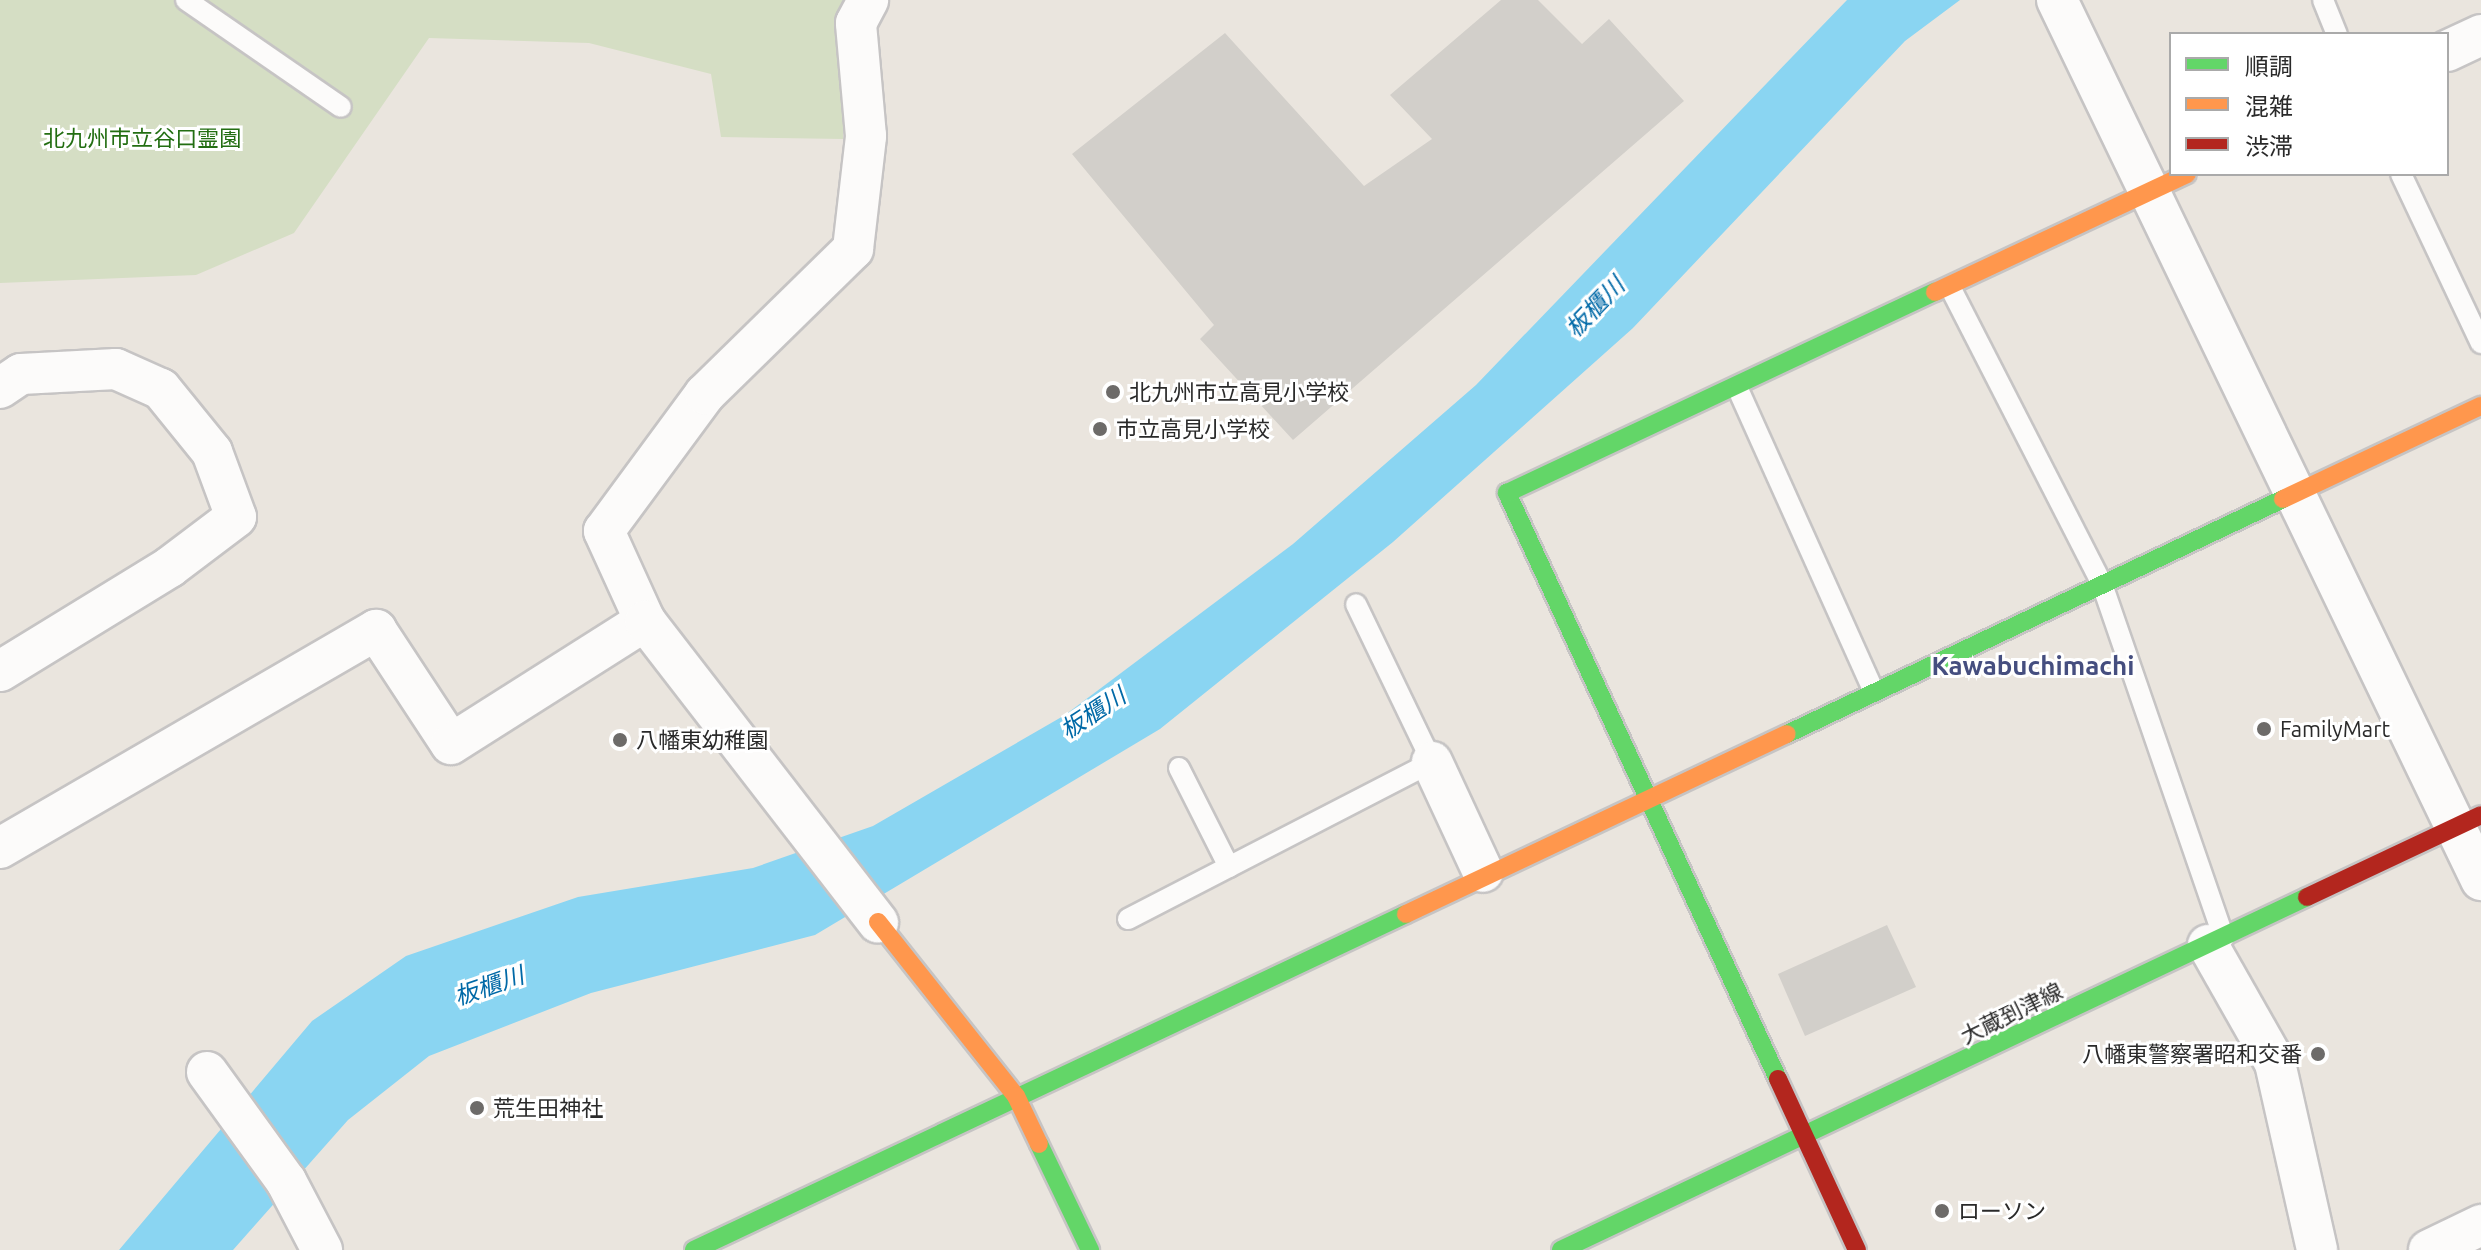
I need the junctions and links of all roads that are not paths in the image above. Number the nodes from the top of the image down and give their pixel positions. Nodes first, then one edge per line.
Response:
1 (186, 0) edge
2 (868, 0) edge
3 (2057, 0) edge
4 (2323, 0) edge
5 (2336, 32) edge
6 (2481, 35) edge
7 (2449, 50) edge
8 (341, 107) dead end
9 (2183, 176) edge
10 (2402, 176) edge
11 (2146, 193) junction
12 (1950, 287) junction
13 (2481, 343) edge
14 (1737, 387) junction
15 (0, 388) edge
16 (2481, 406) edge
17 (2291, 496) junction
18 (2102, 584) junction
19 (1356, 604) dead end
20 (645, 621) junction
21 (0, 671) edge
22 (1873, 690) junction
23 (1432, 762) junction
24 (1179, 768) dead end
25 (1650, 793) junction
26 (2468, 822) edge
27 (0, 848) edge
28 (1229, 867) junction
29 (1483, 872) junction
30 (2481, 880) edge
31 (1128, 919) dead end
32 (878, 922) joint
33 (2216, 942) junction
34 (207, 1072) dead end
35 (1016, 1096) junction
36 (1803, 1140) junction
37 (2481, 1225) edge
38 (322, 1250) edge
39 (694, 1250) edge
40 (1090, 1250) edge
41 (1561, 1250) edge
42 (1857, 1250) edge
43 (2317, 1250) edge
44 (2429, 1250) edge

1 - 8 lane
2 - 20 street
3 - 11 street
4 - 5 lane
6 - 7 street
9 - 11 street
10 - 13 lane
11 - 12 street
11 - 17 street
12 - 14 street
12 - 18 lane
14 - 22 lane
14 - 25 street
15 - 21 street
16 - 17 street
17 - 18 street
17 - 26 street
18 - 22 street
18 - 33 lane
19 - 23 lane
20 - 27 street
20 - 32 street
22 - 25 street
23 - 28 lane
23 - 29 street
24 - 28 lane
25 - 29 street
25 - 36 street
26 - 30 street
26 - 33 street, 大蔵到津線
28 - 31 lane
29 - 35 street
32 - 35 street
33 - 36 street, 大蔵到津線
33 - 43 street
34 - 38 street
35 - 39 street
35 - 40 street
36 - 41 street, 大蔵到津線
36 - 42 street
37 - 44 street

